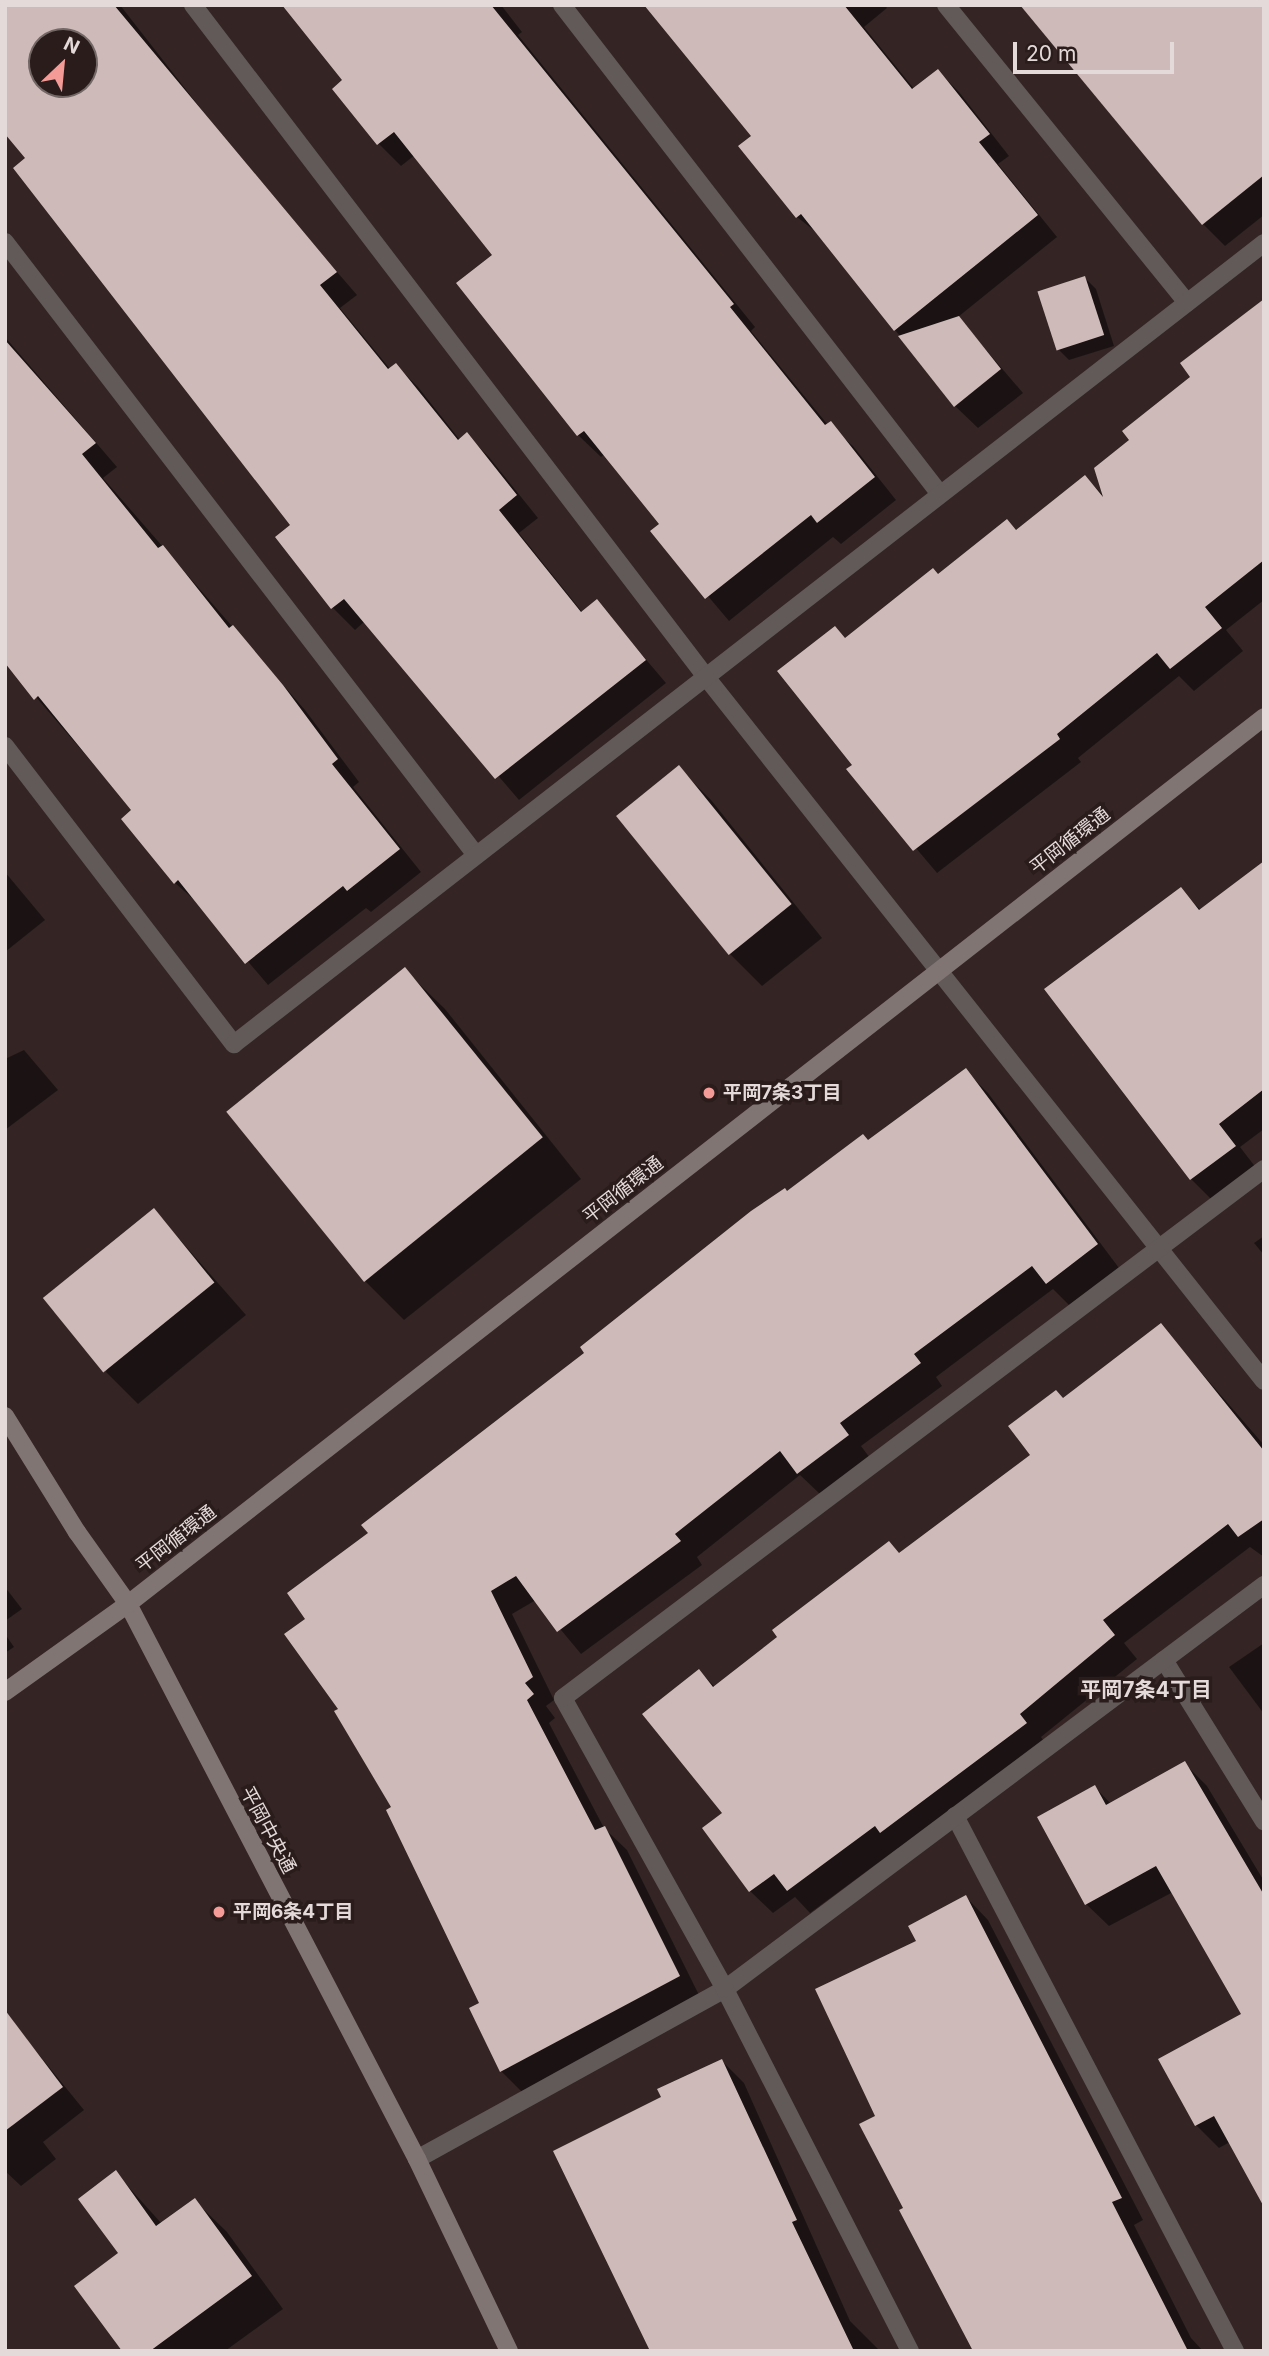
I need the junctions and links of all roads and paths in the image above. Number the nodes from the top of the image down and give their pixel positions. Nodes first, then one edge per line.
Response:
1 (193, 5) edge
2 (562, 5) edge
3 (946, 5) edge
4 (5, 242) edge
5 (1264, 243) edge
6 (1187, 303) junction
7 (940, 495) junction
8 (706, 677) junction
9 (1264, 717) edge
10 (5, 746) edge
11 (476, 855) junction
12 (938, 971) junction
13 (1264, 1169) edge
14 (1159, 1247) junction
15 (1264, 1381) edge
16 (5, 1416) edge
17 (1264, 1585) edge
18 (128, 1604) junction
19 (1164, 1660) junction
20 (5, 1692) edge
21 (955, 1816) junction
22 (1264, 1821) edge
23 (724, 1989) junction
24 (416, 2159) junction
25 (509, 2351) edge
26 (910, 2351) edge
27 (1235, 2351) edge

1 - 8 street
2 - 7 street
3 - 6 street
4 - 11 street
5 - 6 street
6 - 7 street
7 - 8 street
8 - 11 street
8 - 12 street
9 - 12 street, 平岡循環通
10 - 11 street
12 - 14 street
12 - 18 street, 平岡循環通
13 - 14 street
14 - 15 street
14 - 23 street
16 - 18 street, 平岡中央通
17 - 19 street
18 - 20 street, 平岡循環通
18 - 24 street, 平岡中央通
19 - 21 street
19 - 22 street
21 - 23 street
21 - 27 street
23 - 24 street
23 - 26 street
24 - 25 street, 平岡中央通

